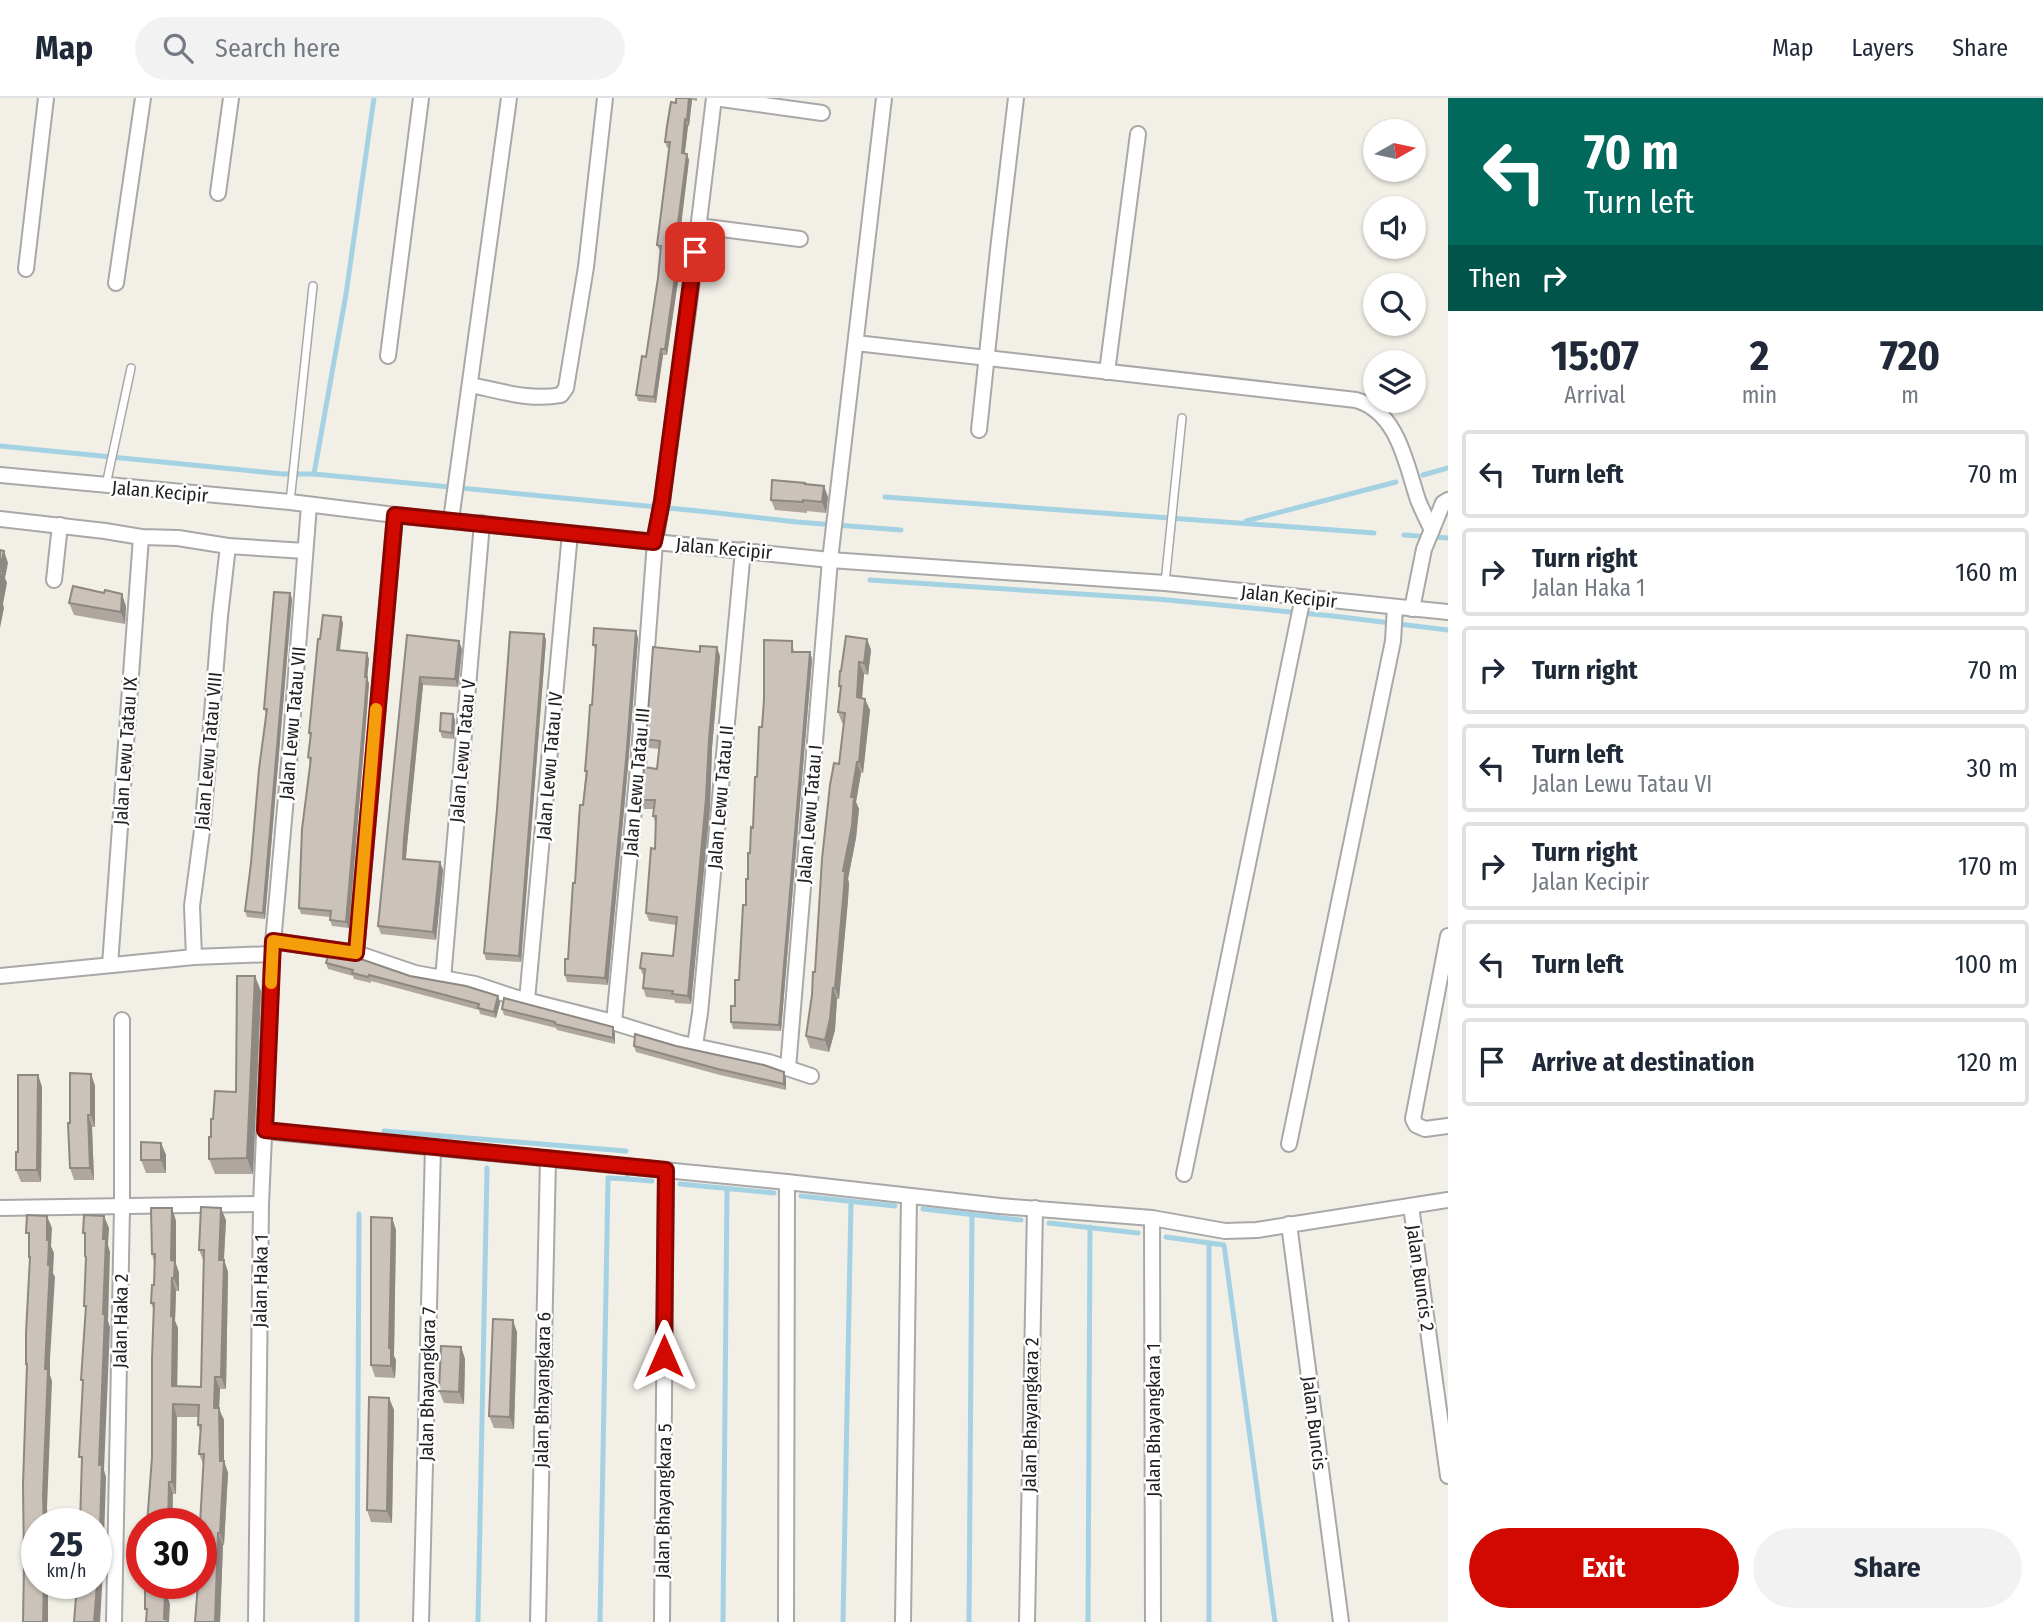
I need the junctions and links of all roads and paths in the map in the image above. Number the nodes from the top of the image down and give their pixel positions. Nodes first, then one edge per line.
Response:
1 (46, 98) edge
2 (143, 98) edge
3 (231, 98) edge
4 (421, 98) edge
5 (509, 98) edge
6 (605, 98) edge
7 (713, 98) edge
8 (884, 98) edge
9 (1016, 98) edge
10 (822, 113) dead end
11 (1138, 134) dead end
12 (218, 193) dead end
13 (698, 226) junction
14 (800, 239) dead end
15 (26, 270) dead end
16 (116, 283) dead end
17 (313, 286) dead end
18 (856, 342) junction
19 (388, 356) dead end
20 (986, 357) junction
21 (131, 368) dead end
22 (1107, 372) junction
23 (471, 385) junction
24 (1182, 418) dead end
25 (979, 430) dead end
26 (0, 475) edge
27 (106, 486) junction
28 (1448, 500) edge
29 (290, 502) junction
30 (309, 505) junction
31 (395, 515) junction
32 (0, 519) edge
33 (452, 520) junction
34 (482, 523) junction
35 (60, 525) junction
36 (1432, 530) junction
37 (570, 533) junction
38 (141, 537) junction
39 (654, 542) junction
40 (228, 546) junction
41 (743, 550) junction
42 (305, 551) junction
43 (830, 559) junction
44 (54, 580) dead end
45 (1165, 583) junction
46 (1302, 602) junction
47 (1412, 609) junction
48 (1448, 612) edge
49 (1395, 614) junction
50 (1448, 936) edge
51 (272, 948) junction
52 (356, 953) junction
53 (194, 957) junction
54 (110, 965) junction
55 (0, 976) edge
56 (443, 979) junction
57 (527, 1000) junction
58 (1442, 1005) edge
59 (122, 1020) dead end
60 (614, 1022) junction
61 (695, 1045) junction
62 (788, 1068) junction
63 (811, 1076) dead end
64 (1448, 1126) edge
65 (265, 1130) junction
66 (1289, 1144) dead end
67 (433, 1147) junction
68 (548, 1158) junction
69 (666, 1170) junction
70 (1184, 1174) dead end
71 (788, 1182) junction
72 (909, 1196) junction
73 (1448, 1200) edge
74 (261, 1204) junction
75 (1411, 1206) junction
76 (122, 1207) junction
77 (0, 1208) edge
78 (1035, 1208) junction
79 (1152, 1218) junction
80 (1289, 1224) junction
81 (1448, 1476) edge
82 (114, 1622) edge
83 (256, 1622) edge
84 (421, 1622) edge
85 (538, 1622) edge
86 (662, 1622) edge
87 (786, 1622) edge
88 (903, 1622) edge
89 (1027, 1622) edge
90 (1153, 1622) edge
91 (1341, 1622) edge

1 - 15 street
2 - 16 street
3 - 12 street
4 - 19 street
5 - 23 street
6 - 23 street
7 - 10 street
7 - 13 street, Jalan Lewu Tatau III
8 - 18 street, Jalan Lewu Tatau I
9 - 20 street
11 - 22 street
13 - 14 street
13 - 39 street, Jalan Lewu Tatau III
17 - 29 lane
18 - 20 street
18 - 43 street, Jalan Lewu Tatau I
20 - 22 street
20 - 25 street
21 - 27 lane
22 - 36 street
23 - 33 street
24 - 45 lane
26 - 27 street, Jalan Kecipir
27 - 29 street, Jalan Kecipir
28 - 36 street
29 - 30 street, Jalan Kecipir
30 - 31 street, Jalan Kecipir
30 - 42 street, Jalan Lewu Tatau VII
31 - 33 street, Jalan Kecipir
31 - 52 street
32 - 35 street
33 - 34 street, Jalan Kecipir
34 - 37 street, Jalan Kecipir
34 - 56 street, Jalan Lewu Tatau V
35 - 38 street
35 - 44 street
36 - 47 street
37 - 39 street, Jalan Kecipir
37 - 57 street, Jalan Lewu Tatau IV
38 - 40 street
38 - 54 street, Jalan Lewu Tatau IX
39 - 41 street, Jalan Kecipir
39 - 60 street, Jalan Lewu Tatau III
40 - 42 street
40 - 53 street, Jalan Lewu Tatau VIII
41 - 43 street, Jalan Kecipir
41 - 61 street, Jalan Lewu Tatau II
42 - 51 street, Jalan Lewu Tatau VII
43 - 45 street, Jalan Kecipir
43 - 62 street, Jalan Lewu Tatau I
45 - 46 street, Jalan Kecipir
46 - 49 street, Jalan Kecipir
46 - 70 street
47 - 48 street, Jalan Kecipir
47 - 49 street, Jalan Kecipir
49 - 66 street
50 - 58 street
51 - 52 street
51 - 53 street
51 - 65 street, Jalan Haka 1
52 - 56 street
53 - 54 street
54 - 55 street
56 - 57 street
57 - 60 street
58 - 64 street
59 - 76 street, Jalan Haka 2
60 - 61 street
61 - 62 street
62 - 63 street
65 - 67 street
65 - 74 street, Jalan Haka 1
67 - 68 street
67 - 84 street, Jalan Bhayangkara 7
68 - 69 street
68 - 85 street, Jalan Bhayangkara 6
69 - 71 street
69 - 86 street, Jalan Bhayangkara 5
71 - 72 street
71 - 87 street
72 - 78 street
72 - 88 street
73 - 75 street
74 - 76 street
74 - 83 street, Jalan Haka 1
75 - 80 street
75 - 81 street, Jalan Buncis 2
76 - 77 street
76 - 82 street, Jalan Haka 2
78 - 79 street
78 - 89 street, Jalan Bhayangkara 2
79 - 80 street
79 - 90 street, Jalan Bhayangkara 1
80 - 91 street, Jalan Buncis

